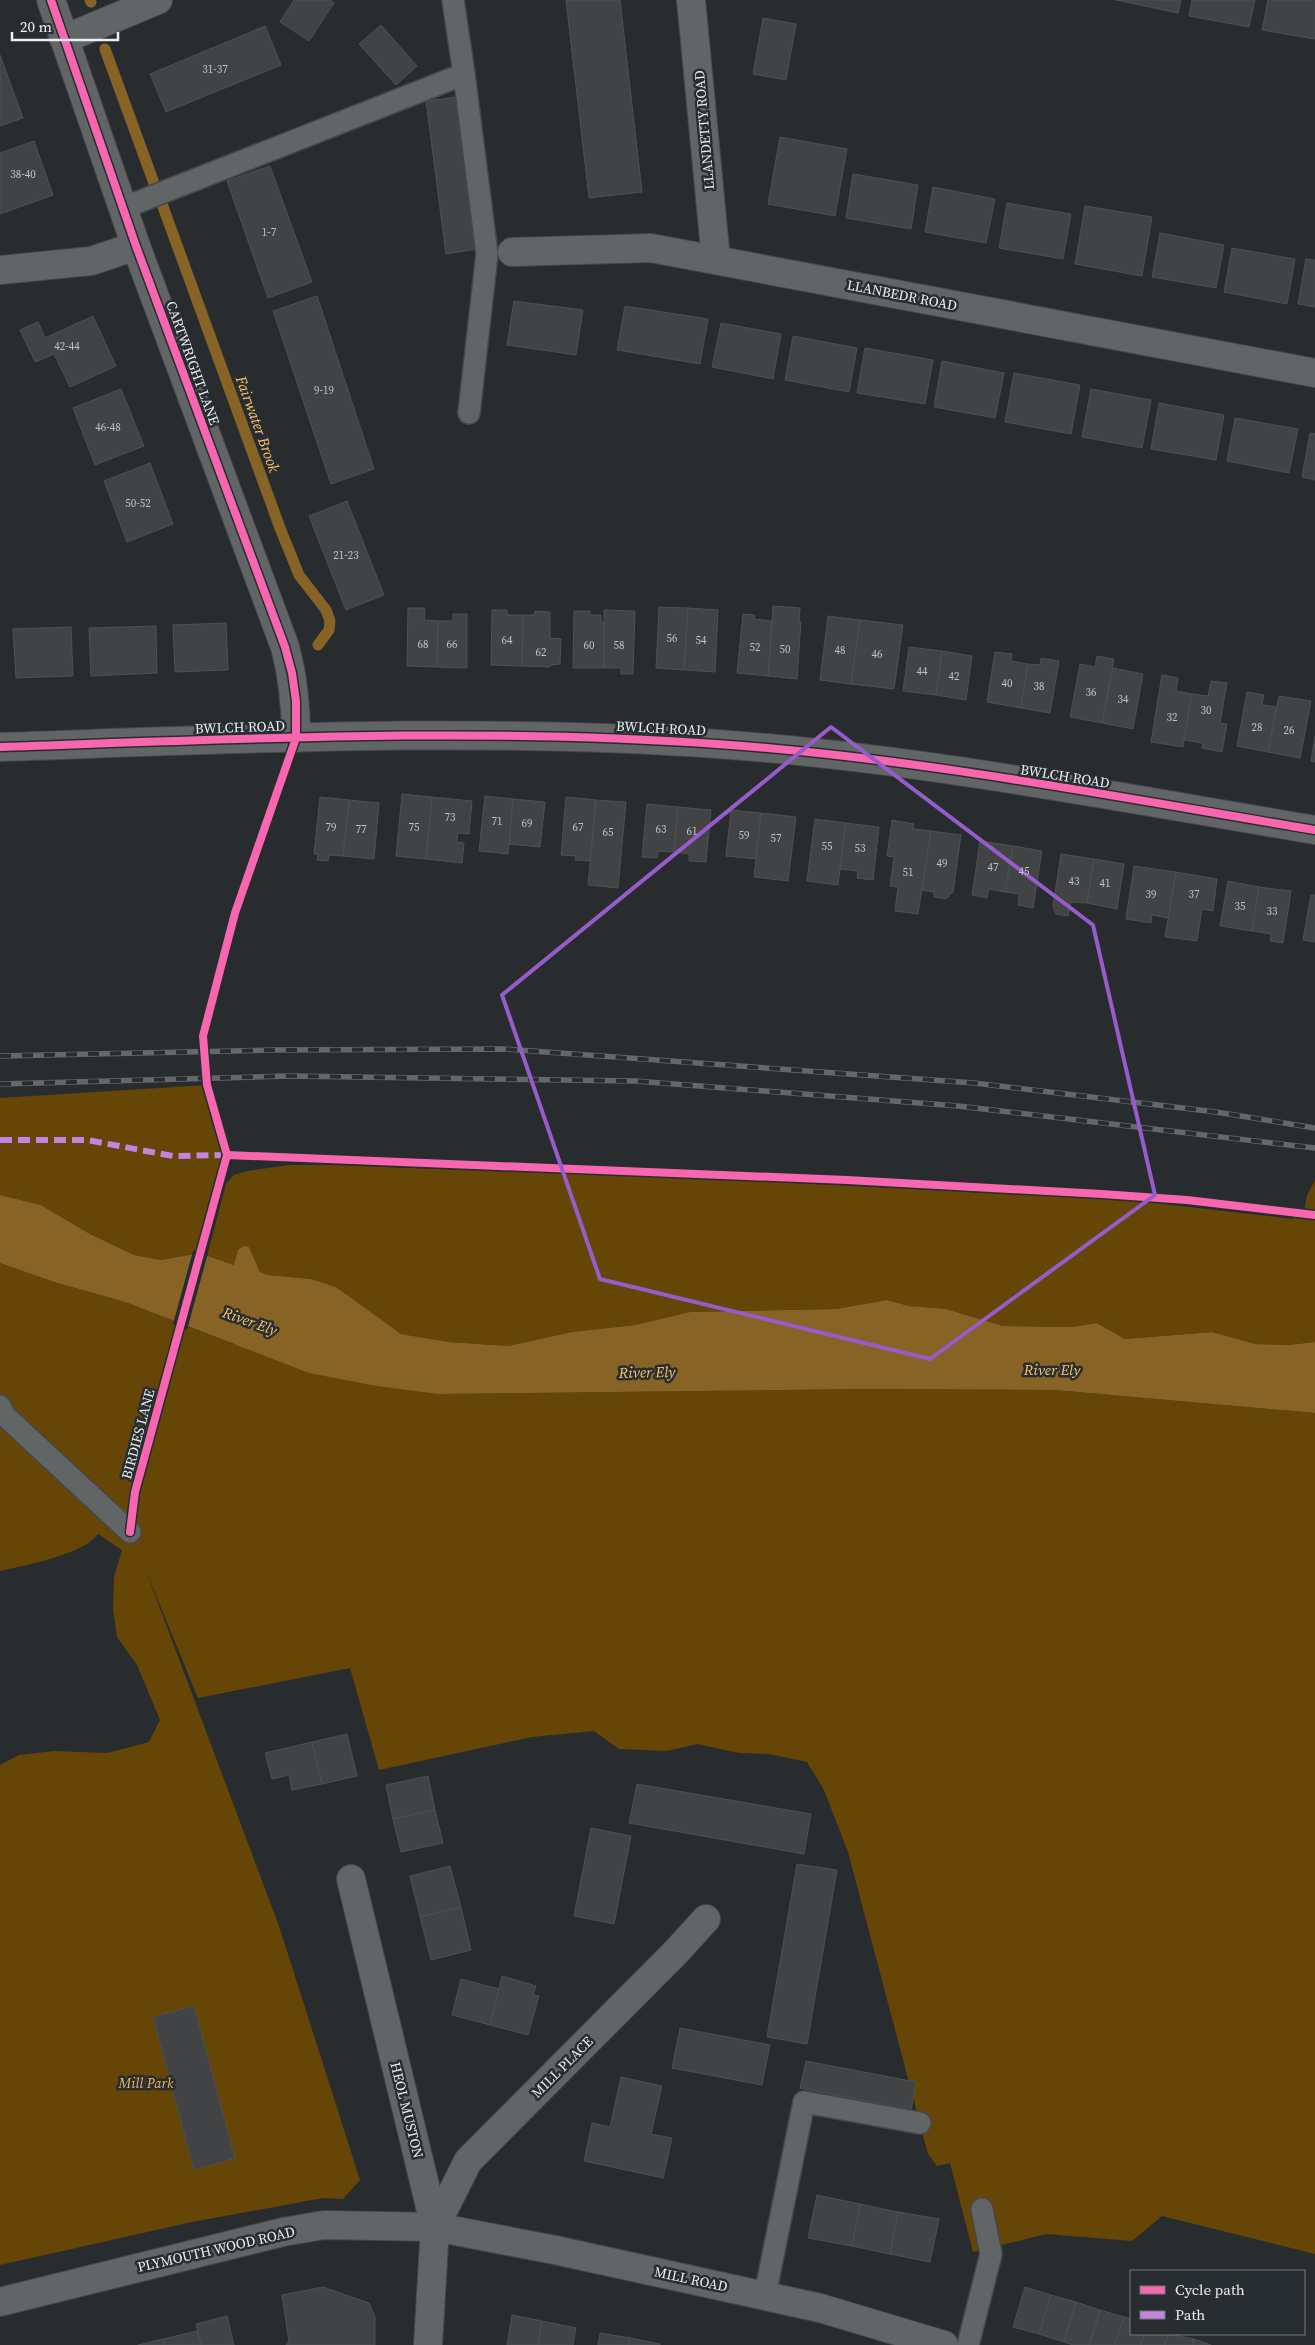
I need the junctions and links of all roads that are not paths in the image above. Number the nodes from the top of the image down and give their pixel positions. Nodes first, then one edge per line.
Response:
1 (51, 0) edge
2 (158, 0) edge
3 (453, 0) edge
4 (692, 0) edge
5 (64, 38) junction
6 (464, 74) junction
7 (123, 208) junction
8 (136, 246) junction
9 (500, 253) junction
10 (716, 260) junction
11 (0, 270) edge
12 (1315, 373) edge
13 (469, 413) dead end
14 (296, 738) junction
15 (0, 747) edge
16 (1315, 830) edge
17 (0, 1406) edge
18 (130, 1532) dead end
19 (351, 1879) dead end
20 (706, 1918) dead end
21 (920, 2123) dead end
22 (982, 2210) dead end
23 (435, 2227) junction
24 (766, 2295) junction
25 (0, 2302) edge
26 (428, 2345) edge
27 (944, 2345) edge
28 (968, 2345) edge

1 - 5 street, CARTWRIGHT LANE
2 - 5 street
3 - 6 lane
4 - 10 street, LLANDETTY ROAD
5 - 7 street, CARTWRIGHT LANE
6 - 7 lane
6 - 9 lane
7 - 8 street, CARTWRIGHT LANE
8 - 11 street
8 - 14 street, CARTWRIGHT LANE
9 - 10 street, LLANBEDR ROAD
9 - 13 lane
10 - 12 street, LLANBEDR ROAD
14 - 15 street, BWLCH ROAD
14 - 16 street, BWLCH ROAD
17 - 18 lane
19 - 23 street, HEOL MUSTON
20 - 23 street, MILL PLACE
21 - 24 lane
22 - 28 lane
23 - 24 street, MILL ROAD
23 - 25 street, PLYMOUTH WOOD ROAD
23 - 26 street, HEOL MUSTON
24 - 27 street, MILL ROAD

